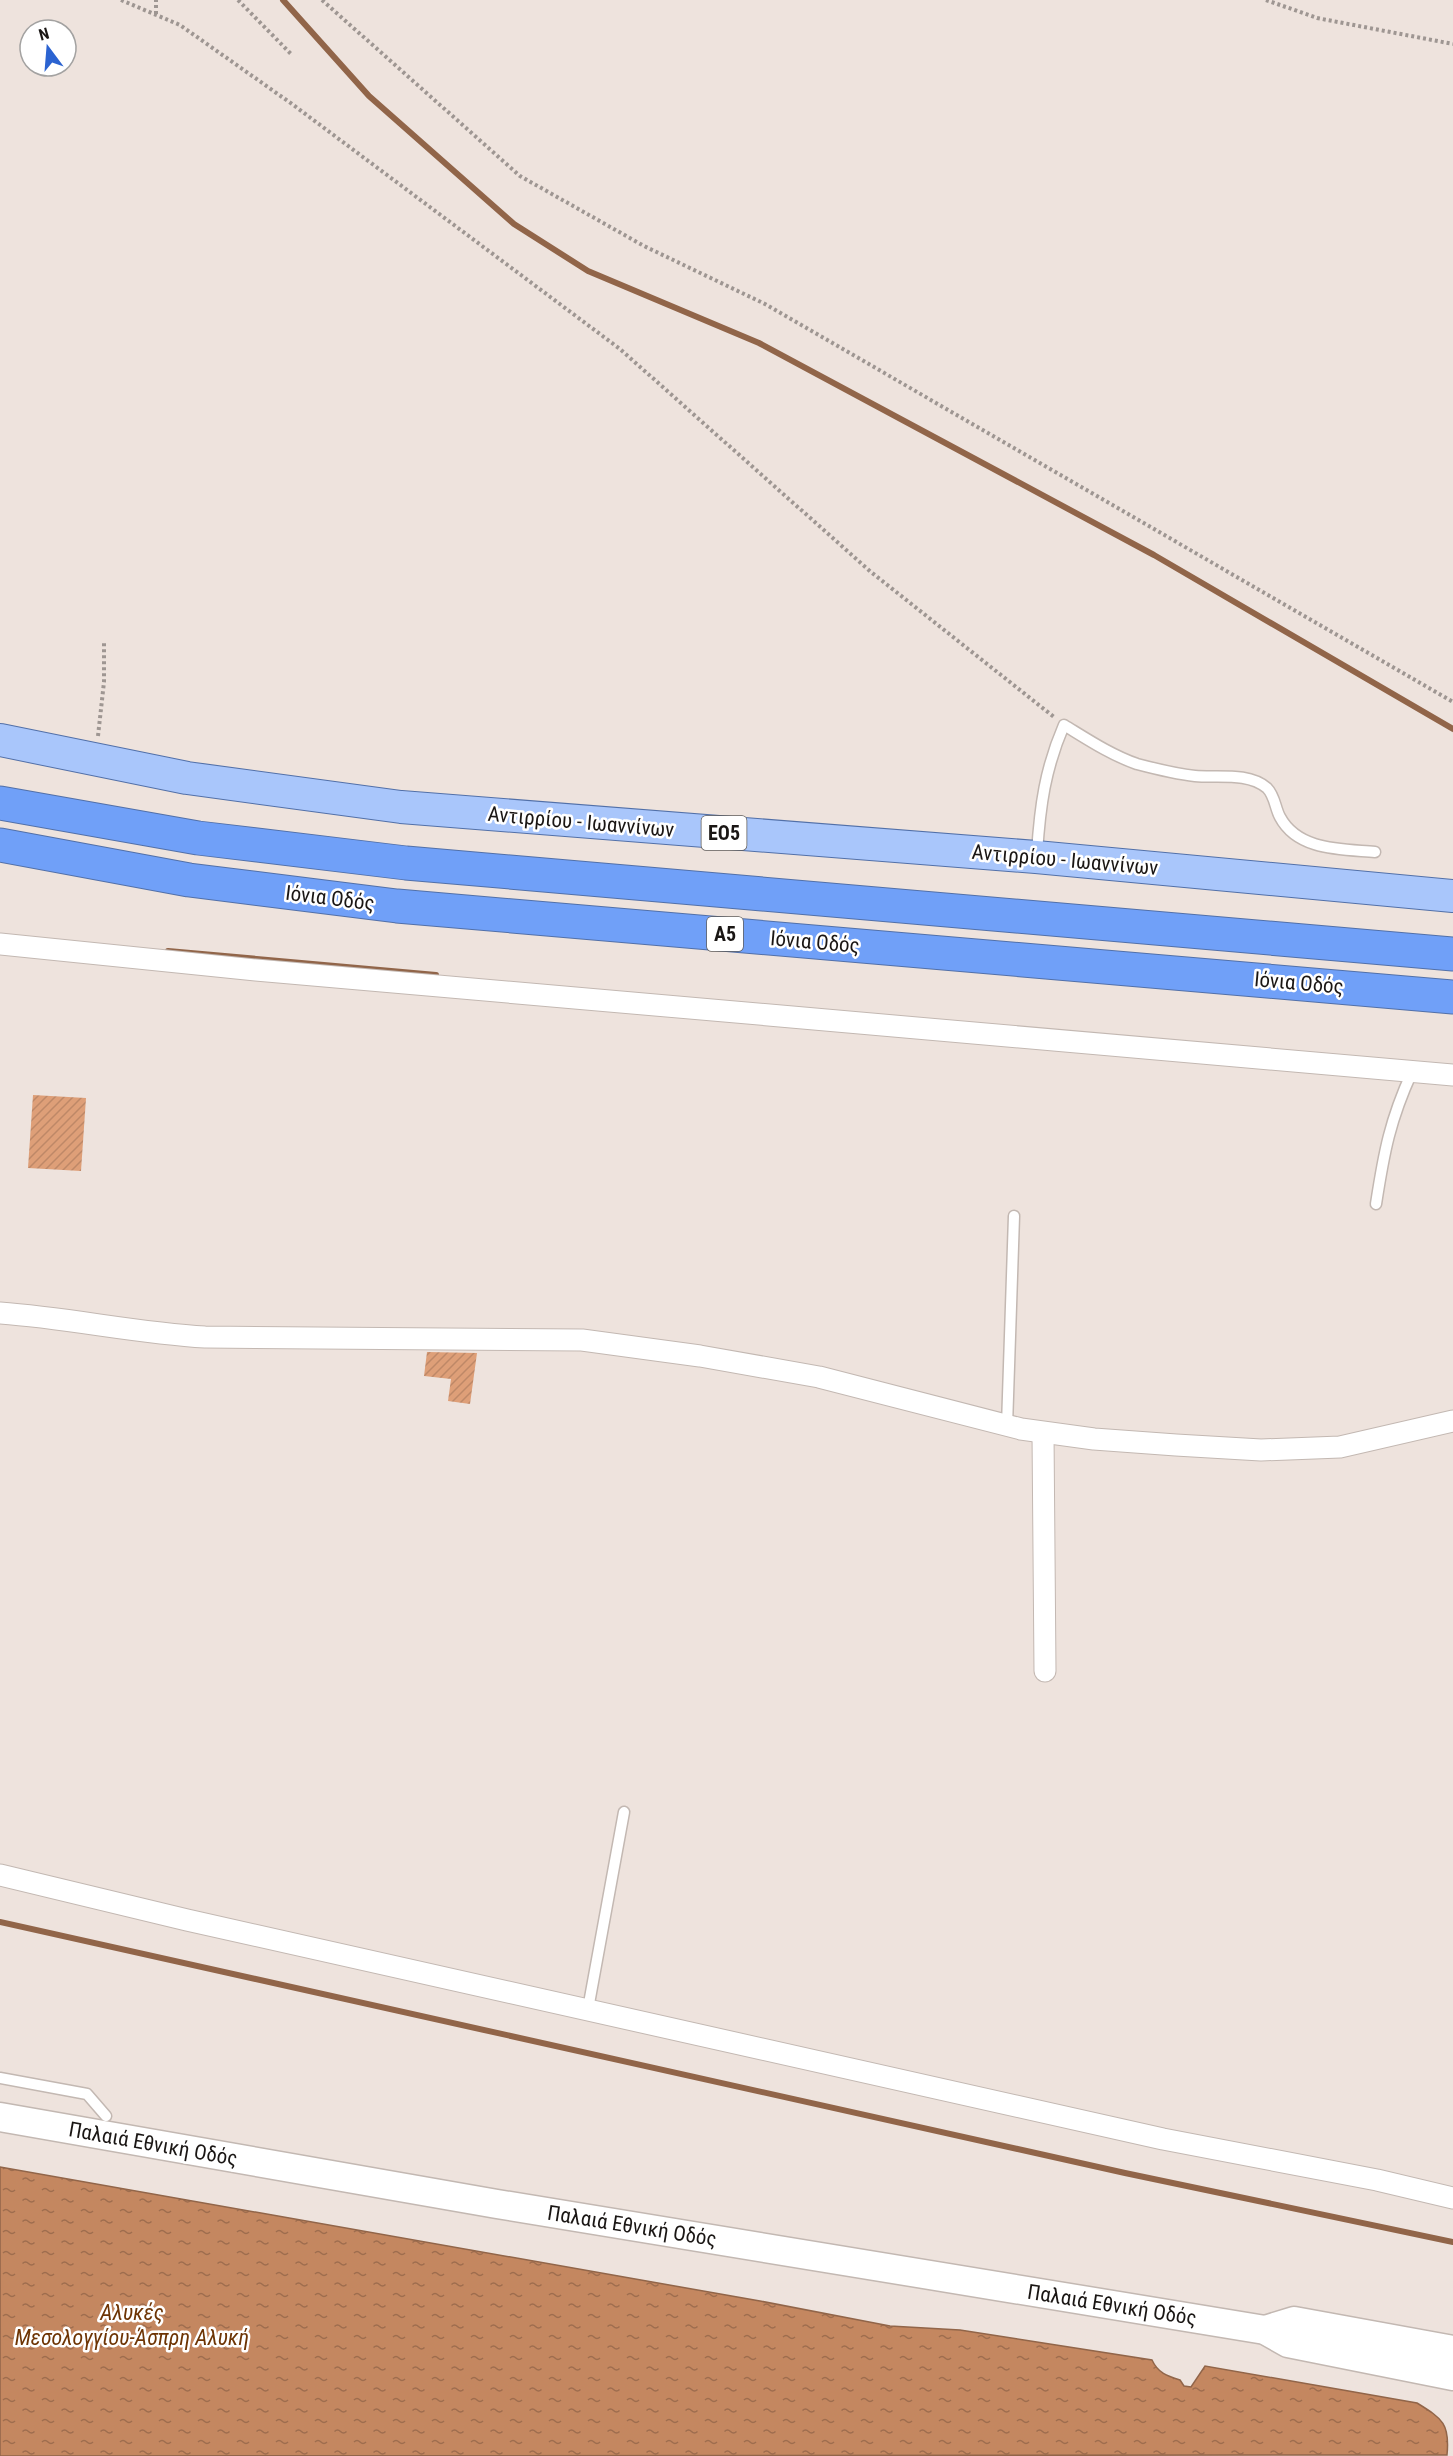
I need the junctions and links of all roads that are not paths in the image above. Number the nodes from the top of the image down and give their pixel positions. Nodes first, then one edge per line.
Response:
1 (0, 740) edge
2 (0, 803) edge
3 (0, 845) edge
4 (1375, 852) dead end
5 (1036, 857) junction
6 (1453, 896) edge
7 (0, 944) edge
8 (1453, 954) edge
9 (1453, 997) edge
10 (1412, 1072) junction
11 (1453, 1075) edge
12 (1376, 1204) dead end
13 (1014, 1216) dead end
14 (0, 1313) edge
15 (1453, 1420) edge
16 (1007, 1426) junction
17 (1043, 1433) junction
18 (1045, 1671) dead end
19 (624, 1812) dead end
20 (0, 1875) edge
21 (588, 2009) junction
22 (0, 2078) edge
23 (0, 2116) edge
24 (106, 2116) dead end
25 (1453, 2198) edge
26 (1265, 2330) junction
27 (1453, 2350) edge
28 (1453, 2376) edge

1 - 5 main road, Αντιρρίου - Ιωαννίνων / ΕΟ5
2 - 8 highway, Ιόνια Οδός / Α5
3 - 9 highway, Ιόνια Οδός / Α5
4 - 5 lane
5 - 6 main road, Αντιρρίου - Ιωαννίνων / ΕΟ5
7 - 10 street
10 - 11 street
10 - 12 lane
13 - 16 lane
14 - 16 street
15 - 17 street
16 - 17 street
17 - 18 street
19 - 21 lane
20 - 21 street
21 - 25 street
22 - 24 lane
23 - 26 main road, Παλαιά Εθνική Οδός
26 - 27 main road, Παλαιά Εθνική Οδός
26 - 28 main road, Παλαιά Εθνική Οδός

